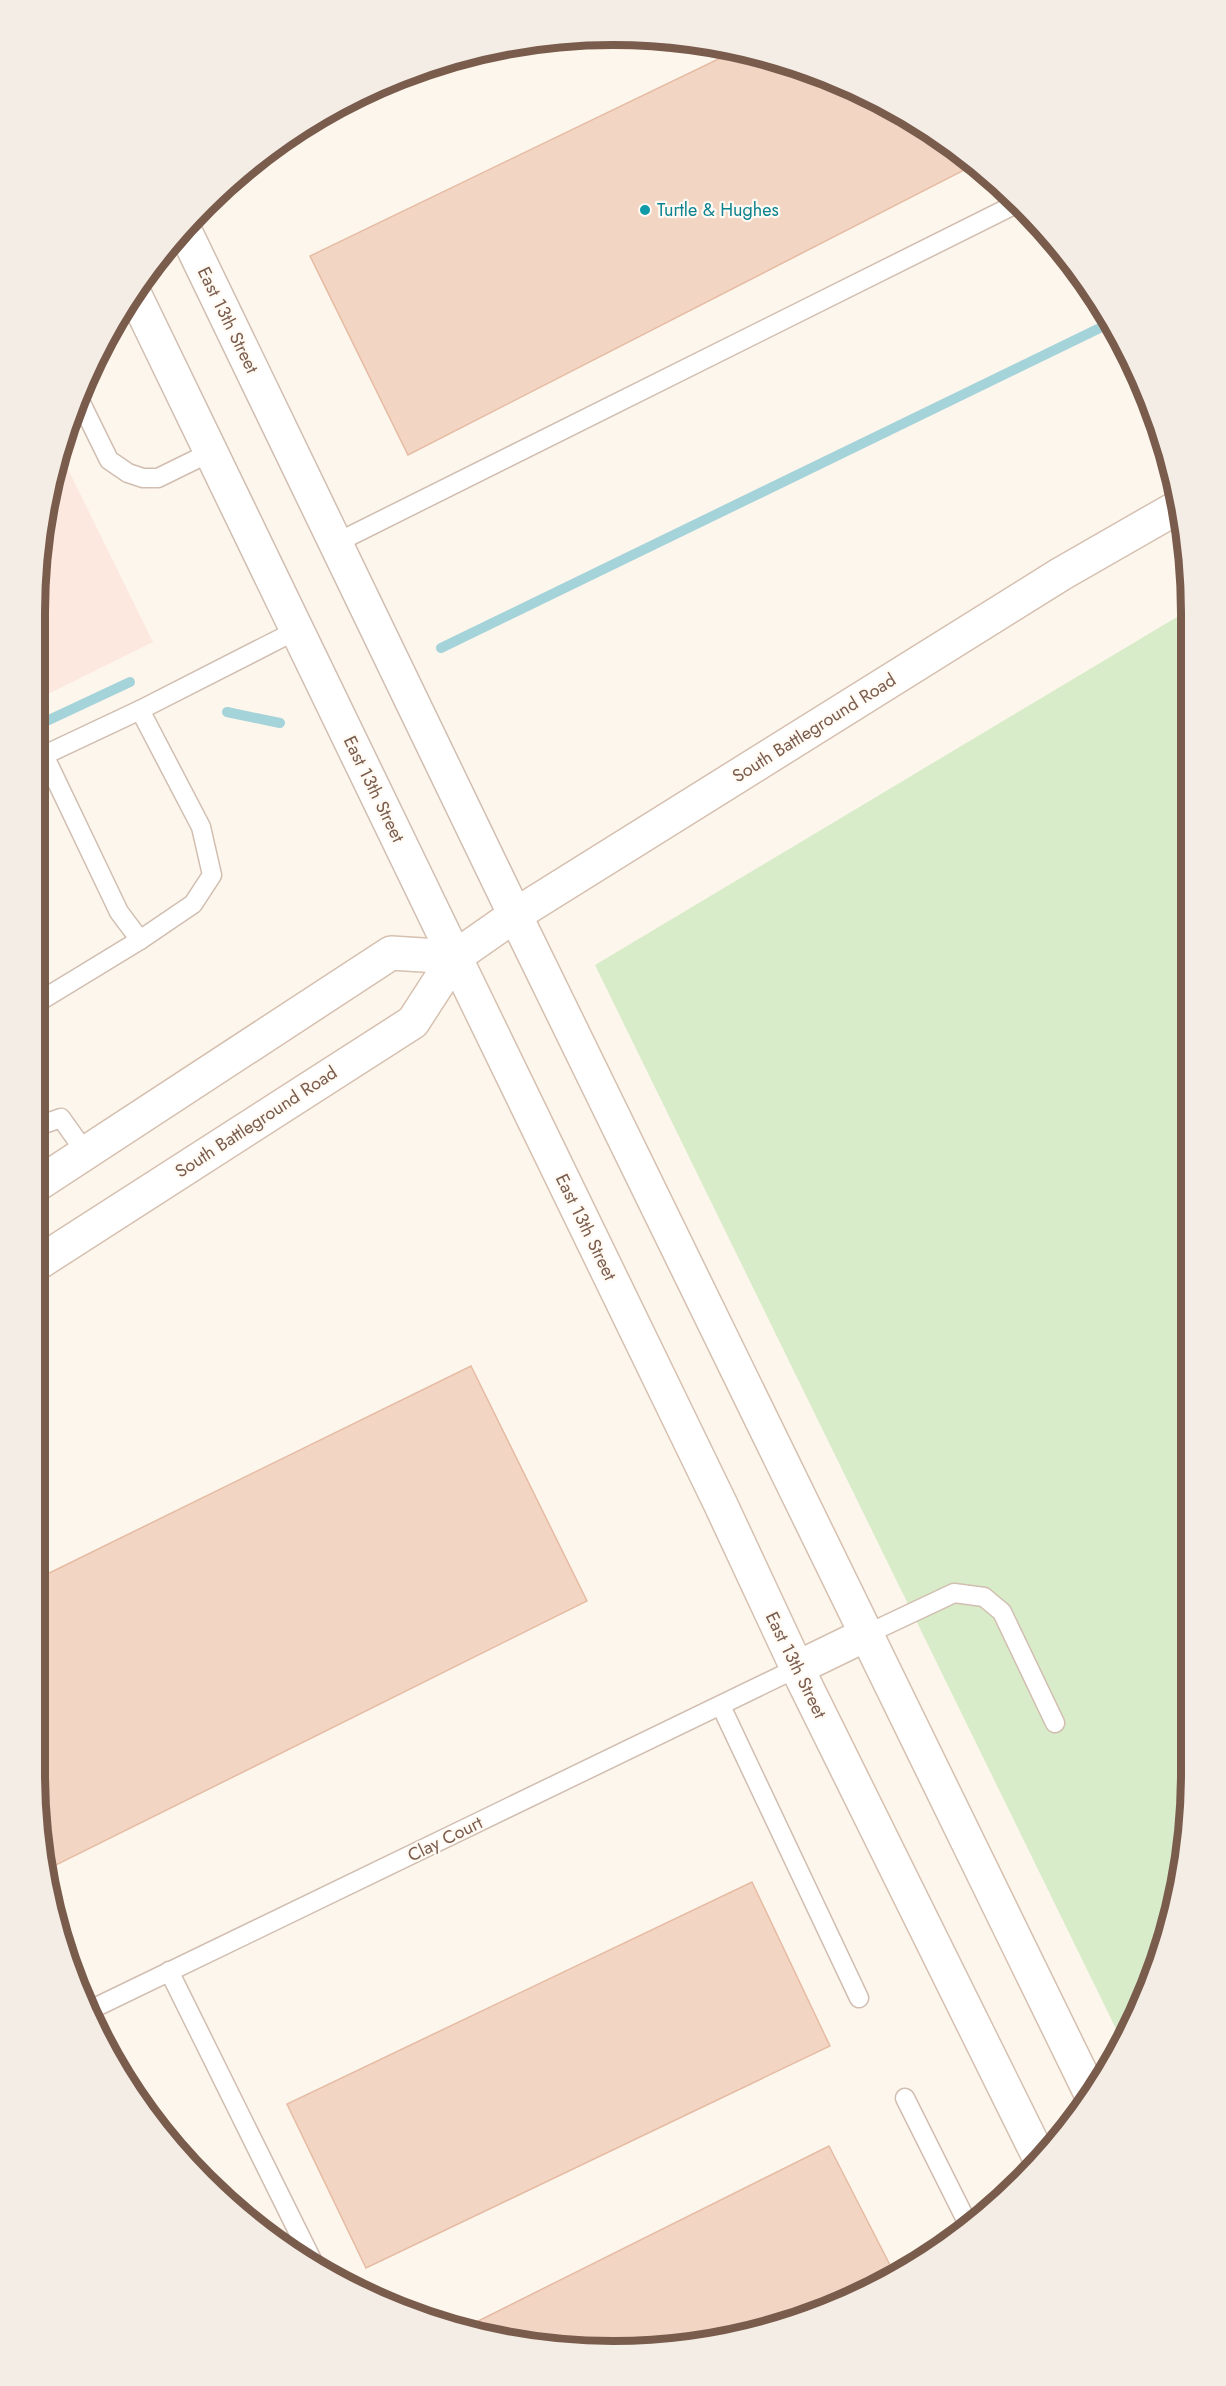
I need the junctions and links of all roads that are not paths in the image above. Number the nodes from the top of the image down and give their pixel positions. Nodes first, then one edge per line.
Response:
1 (1010, 207) edge
2 (188, 236) edge
3 (138, 302) edge
4 (83, 409) edge
5 (211, 452) junction
6 (1171, 511) edge
7 (336, 543) junction
8 (297, 630) junction
9 (140, 710) junction
10 (45, 755) edge
11 (45, 767) edge
12 (515, 915) junction
13 (140, 940) junction
14 (455, 957) junction
15 (45, 998) edge
16 (45, 1124) edge
17 (86, 1153) junction
18 (45, 1180) edge
19 (45, 1259) edge
20 (865, 1635) junction
21 (797, 1668) junction
22 (721, 1706) junction
23 (1055, 1723) dead end
24 (169, 1971) junction
25 (859, 1998) dead end
26 (96, 2007) edge
27 (1087, 2086) edge
28 (905, 2098) dead end
29 (1036, 2152) edge
30 (965, 2219) edge
31 (308, 2252) edge

1 - 7 lane
2 - 7 main road, East 13th Street
3 - 5 main road, East 13th Street
4 - 5 lane
5 - 8 main road, East 13th Street
6 - 12 main road, South Battleground Road
7 - 12 main road, East 13th Street
8 - 9 lane
8 - 14 main road, East 13th Street
9 - 10 lane
9 - 13 lane
11 - 13 lane
12 - 14 main road, South Battleground Road
12 - 20 main road, East 13th Street
13 - 15 lane
14 - 17 main road
14 - 19 main road, South Battleground Road
14 - 21 main road, East 13th Street
16 - 17 lane
17 - 18 main road
20 - 21 main road
20 - 23 lane
20 - 27 main road, East 13th Street
21 - 22 lane, Clay Court
21 - 29 main road, East 13th Street
22 - 24 lane, Clay Court
22 - 25 lane
24 - 26 lane, Clay Court
24 - 31 lane
28 - 30 lane

